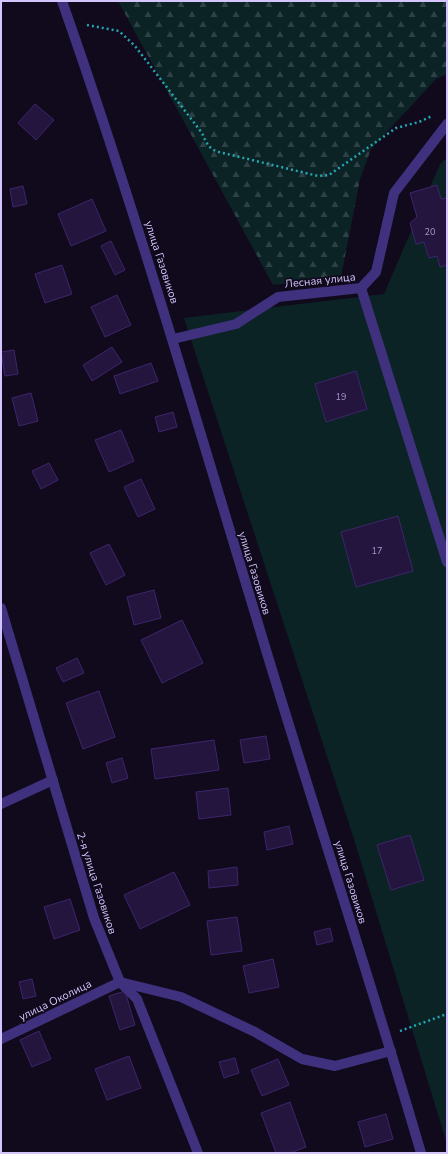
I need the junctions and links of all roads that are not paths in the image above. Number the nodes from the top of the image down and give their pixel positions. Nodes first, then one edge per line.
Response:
1 (62, 1) edge
2 (447, 124) edge
3 (361, 288) junction
4 (173, 339) junction
5 (447, 562) edge
6 (1, 608) edge
7 (53, 780) junction
8 (1, 804) edge
9 (120, 982) junction
10 (1, 1039) edge
11 (391, 1051) junction
12 (198, 1153) edge
13 (421, 1153) edge

1 - 4 street, улица Газовиков
2 - 3 street, Лесная улица
3 - 4 street, Лесная улица
3 - 5 street
4 - 11 street, улица Газовиков
6 - 7 street, 2-я улица Газовиков
7 - 8 street
7 - 9 street, 2-я улица Газовиков
9 - 10 street, улица Околица
9 - 11 street
9 - 12 street, 2-я улица Газовиков
11 - 13 street, улица Газовиков

